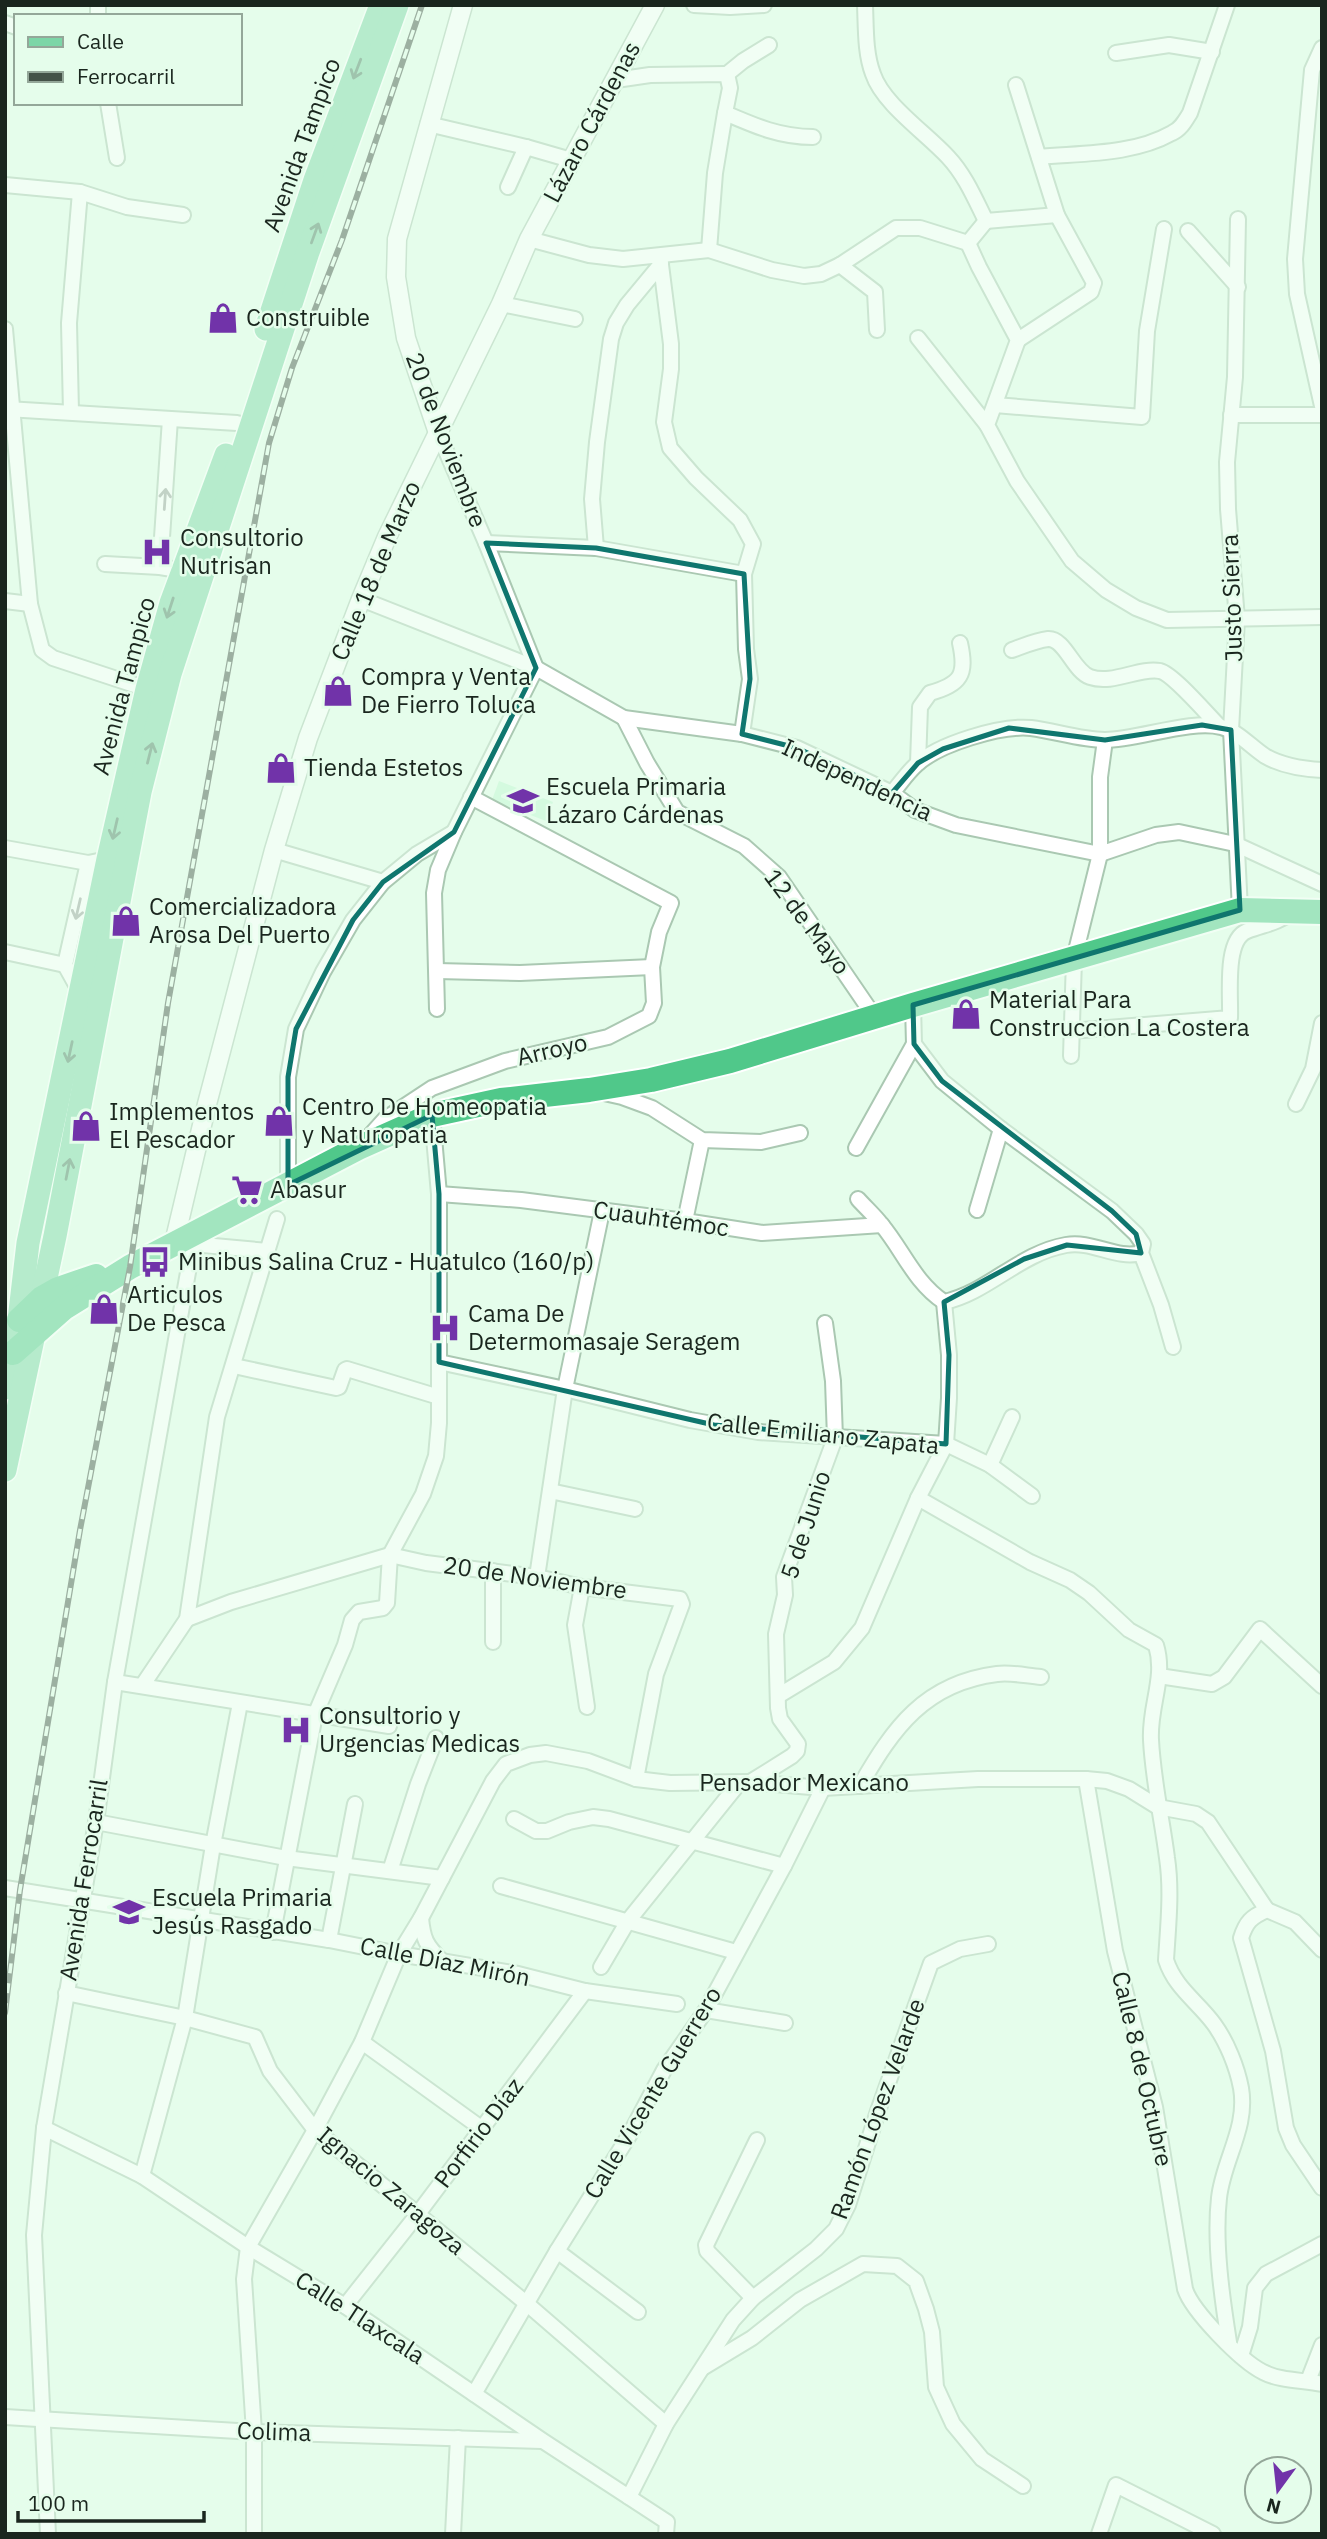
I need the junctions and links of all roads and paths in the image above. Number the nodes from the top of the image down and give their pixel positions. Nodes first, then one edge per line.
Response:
1 (381, 5) edge
2 (397, 5) edge
3 (463, 5) edge
4 (655, 5) edge
5 (694, 5) edge
6 (764, 5) edge
7 (865, 5) edge
8 (1227, 5) edge
9 (769, 46) dead end
10 (1322, 48) edge
11 (1212, 52) junction
12 (1116, 53) dead end
13 (727, 74) junction
14 (616, 80) junction
15 (1016, 85) dead end
16 (108, 105) edge
17 (725, 113) junction
18 (428, 124) junction
19 (813, 137) dead end
20 (526, 146) junction
21 (1040, 157) junction
22 (117, 158) dead end
23 (571, 160) junction
24 (5, 185) edge
25 (508, 187) dead end
26 (80, 192) junction
27 (183, 215) dead end
28 (1057, 215) junction
29 (1238, 219) dead end
30 (986, 221) junction
31 (1164, 229) dead end
32 (1188, 231) dead end
33 (530, 239) junction
34 (968, 243) junction
35 (709, 250) junction
36 (660, 260) junction
37 (840, 265) junction
38 (1238, 287) junction
39 (501, 304) junction
40 (575, 319) dead end
41 (5, 329) edge
42 (877, 330) dead end
43 (918, 338) dead end
44 (1018, 340) junction
45 (995, 405) junction
46 (1322, 406) edge
47 (10, 409) edge
48 (71, 412) junction
49 (1230, 415) junction
50 (1322, 415) edge
51 (170, 419) junction
52 (237, 423) junction
53 (987, 425) junction
54 (437, 430) junction
55 (486, 543) junction
56 (596, 548) junction
57 (105, 564) dead end
58 (160, 567) junction
59 (193, 572) junction
60 (744, 574) junction
61 (361, 599) junction
62 (5, 601) edge
63 (30, 604) junction
64 (1322, 617) edge
65 (1237, 619) junction
66 (960, 643) dead end
67 (1012, 650) dead end
68 (536, 667) junction
69 (156, 692) junction
70 (624, 718) junction
71 (1225, 728) junction
72 (742, 734) junction
73 (1105, 740) junction
74 (918, 763) junction
75 (1322, 770) edge
76 (892, 793) junction
77 (471, 797) junction
78 (454, 832) junction
79 (1236, 844) junction
80 (5, 848) edge
81 (274, 850) junction
82 (1100, 854) junction
83 (98, 861) junction
84 (383, 882) junction
85 (1322, 884) edge
86 (1240, 910) junction
87 (1296, 910) junction
88 (1322, 912) edge
89 (5, 953) edge
90 (1074, 959) junction
91 (65, 965) junction
92 (652, 967) junction
93 (437, 971) junction
94 (82, 995) junction
95 (912, 1005) junction
96 (437, 1009) dead end
97 (874, 1016) junction
98 (1322, 1023) edge
99 (1071, 1031) junction
100 (914, 1044) junction
101 (1071, 1056) dead end
102 (589, 1090) junction
103 (1296, 1104) dead end
104 (432, 1115) junction
105 (1001, 1129) junction
106 (800, 1133) dead end
107 (702, 1140) junction
108 (358, 1148) junction
109 (856, 1148) dead end
110 (288, 1185) junction
111 (439, 1194) junction
112 (858, 1199) dead end
113 (977, 1210) dead end
114 (602, 1211) junction
115 (277, 1219) dead end
116 (685, 1221) junction
117 (882, 1225) junction
118 (187, 1240) junction
119 (268, 1251) junction
120 (1141, 1253) junction
121 (130, 1267) junction
122 (43, 1298) junction
123 (944, 1302) junction
124 (825, 1323) dead end
125 (26, 1328) junction
126 (1174, 1347) dead end
127 (13, 1353) joint
128 (439, 1362) junction
129 (234, 1366) junction
130 (5, 1388) edge
131 (565, 1389) junction
132 (439, 1396) junction
133 (1012, 1417) dead end
134 (835, 1438) junction
135 (946, 1444) junction
136 (990, 1465) junction
137 (5, 1470) edge
138 (550, 1491) junction
139 (1032, 1496) dead end
140 (918, 1498) junction
141 (635, 1509) dead end
142 (390, 1555) junction
143 (493, 1571) junction
144 (537, 1577) junction
145 (582, 1587) junction
146 (187, 1619) junction
147 (493, 1642) dead end
148 (1159, 1676) junction
149 (1041, 1677) dead end
150 (115, 1682) junction
151 (142, 1686) junction
152 (1322, 1686) edge
153 (778, 1696) junction
154 (240, 1703) junction
155 (587, 1707) dead end
156 (315, 1715) junction
157 (389, 1726) dead end
158 (436, 1738) dead end
159 (636, 1779) junction
160 (1086, 1779) junction
161 (745, 1783) junction
162 (860, 1786) junction
163 (823, 1788) junction
164 (355, 1804) dead end
165 (1158, 1807) junction
166 (514, 1819) dead end
167 (96, 1822) junction
168 (691, 1843) junction
169 (213, 1845) junction
170 (286, 1858) junction
171 (784, 1866) junction
172 (343, 1867) junction
173 (390, 1871) junction
174 (442, 1878) junction
175 (501, 1886) dead end
176 (5, 1888) edge
177 (83, 1901) junction
178 (1267, 1910) junction
179 (421, 1918) junction
180 (201, 1920) junction
181 (628, 1921) junction
182 (273, 1932) junction
183 (329, 1940) junction
184 (988, 1944) dead end
185 (1322, 1950) edge
186 (736, 1952) junction
187 (399, 1954) junction
188 (441, 1960) junction
189 (601, 1967) dead end
190 (585, 1992) junction
191 (66, 1993) junction
192 (677, 2004) dead end
193 (706, 2010) junction
194 (185, 2018) junction
195 (785, 2023) dead end
196 (362, 2042) junction
197 (44, 2128) junction
198 (481, 2128) junction
199 (315, 2130) junction
200 (757, 2140) dead end
201 (142, 2176) junction
202 (1322, 2188) edge
203 (417, 2215) junction
204 (1322, 2244) edge
205 (248, 2247) junction
206 (557, 2251) junction
207 (753, 2298) junction
208 (526, 2304) junction
209 (345, 2306) junction
210 (638, 2312) dead end
211 (1228, 2342) junction
212 (1322, 2344) edge
213 (1241, 2356) junction
214 (700, 2370) junction
215 (1315, 2382) edge
216 (474, 2394) junction
217 (5, 2417) edge
218 (42, 2419) junction
219 (666, 2424) junction
220 (254, 2432) junction
221 (458, 2438) junction
222 (543, 2441) junction
223 (1023, 2486) dead end
224 (629, 2497) junction
225 (667, 2528) edge
226 (48, 2534) edge
227 (254, 2534) edge
228 (453, 2534) edge
229 (1099, 2534) edge
230 (1213, 2534) edge

1 -> 52 main road, Avenida Tampico
59 -> 2 main road, Avenida Tampico
3 - 18 street, 20 de Noviembre
4 - 14 street, Lázaro Cárdenas
5 - 6 street
7 - 30 street
8 - 11 street
9 - 13 street
10 - 46 street
11 - 12 street
11 - 21 street
13 - 14 street
13 - 17 street
14 - 23 street, Lázaro Cárdenas
15 - 21 street
16 - 22 street
17 - 19 street
17 - 35 street
18 - 20 street
18 - 54 street, 20 de Noviembre
20 - 23 street
20 - 25 street
21 - 28 street
23 - 33 street, Lázaro Cárdenas
24 - 26 street
26 - 27 street
26 - 48 street
28 - 30 street
28 - 44 street
29 - 38 street, Justo Sierra
30 - 34 street
31 - 45 street
32 - 38 street
33 - 36 street
33 - 39 street, Calle 18 de Marzo
34 - 37 street
34 - 44 street
35 - 36 street
35 - 37 street
36 - 56 street
36 - 60 street
37 - 42 street
38 - 49 street, Justo Sierra
39 - 40 street
39 - 54 street, Calle 18 de Marzo
41 - 47 street
43 - 53 street
44 - 45 street
45 - 53 street
47 - 48 street
47 - 63 street
48 - 51 street
49 - 50 street
49 - 65 street, Justo Sierra
51 - 52 street
58 -> 51 street
52 - 59 main road, Avenida Tampico
53 - 65 street
54 - 55 street, 20 de Noviembre
54 - 61 street, Calle 18 de Marzo
55 - 56 street
55 - 68 street, 20 de Noviembre
56 - 60 street
57 - 58 street
58 - 59 street
59 - 69 main road, Avenida Tampico
60 - 72 street
61 - 68 street, Independencia
61 - 81 street, Calle 18 de Marzo
62 - 63 street
63 - 69 street
64 - 65 street
65 - 71 street, Justo Sierra
66 - 74 street
67 - 71 street
68 - 70 street, Independencia
68 - 77 street
69 -> 83 main road, Avenida Tampico
122 -> 69 main road, Avenida Tampico
70 - 72 street, Independencia
70 - 97 street, 12 de Mayo
71 - 73 street
71 - 75 street
71 - 79 street, Justo Sierra
72 - 76 street, Independencia
73 - 74 street
73 - 82 street
74 - 76 street
76 - 82 street, Independencia
77 - 78 street
77 - 92 street, Arroyo
78 - 84 street
78 - 93 street
79 - 82 street
79 - 85 street
79 - 86 street, Justo Sierra
80 - 83 street
81 - 84 street
81 - 118 street, Calle 18 de Marzo
82 - 90 street
83 -> 91 street
83 - 94 main road, Avenida Tampico
84 - 110 street
86 - 87 highway
86 - 90 highway
87 - 88 highway
87 - 99 street
89 - 91 street
90 - 95 highway
90 - 99 street
91 - 94 street
92 - 93 street
92 - 108 street, Arroyo
93 - 96 street
94 -> 125 main road, Avenida Tampico
95 - 97 highway
95 - 100 street
97 - 102 highway
98 - 103 street
99 - 101 street
100 - 105 street
100 - 109 street
102 - 104 highway
102 - 107 street
104 - 108 highway
104 - 111 street
105 - 113 street
105 - 120 street
106 - 107 street
107 - 116 street
108 - 110 highway
110 - 118 highway
111 - 114 street, Cuauhtémoc
111 - 128 street
112 - 117 street
114 - 116 street, Cuauhtémoc
114 - 131 street
115 - 119 street
116 - 117 street, Cuauhtémoc
117 - 123 street
118 - 119 street
118 - 121 highway
118 - 150 street, Avenida Ferrocarril
119 - 129 street
120 - 123 street
120 - 126 street
121 - 122 highway
121 - 125 highway
122 - 125 highway
123 - 135 street
124 - 134 street, 5 de Junio
125 - 127 highway
125 - 137 main road, Avenida Tampico
127 - 130 main road
128 - 131 street, Calle Emiliano Zapata
128 - 132 street
129 - 132 street
129 - 146 street
131 - 134 street, Calle Emiliano Zapata
131 - 138 street
132 - 142 street
133 - 136 street
134 - 135 street, Calle Emiliano Zapata
134 - 153 street, 5 de Junio
135 - 136 street, Calle Emiliano Zapata
135 - 140 street
136 - 139 street, Calle Emiliano Zapata
138 - 141 street
138 - 144 street
140 - 148 street
140 - 153 street
142 - 143 street, 20 de Noviembre
142 - 146 street, 20 de Noviembre
142 - 156 street
143 - 144 street, 20 de Noviembre
143 - 147 street
144 - 145 street, 20 de Noviembre
145 - 155 street
145 - 159 street, 20 de Noviembre
146 - 151 street
148 - 152 street
148 - 165 street
149 - 162 street
150 - 151 street
150 - 167 street, Avenida Ferrocarril
151 - 154 street
153 - 161 street, 5 de Junio
154 - 156 street
154 - 169 street
156 - 157 street
156 - 170 street
158 - 173 street
159 - 161 street, Pensador Mexicano
159 - 174 street, Pensador Mexicano
160 - 162 street, Pensador Mexicano
160 - 165 street, Pensador Mexicano
160 - 211 street, Calle 8 de Octubre
161 - 163 street, Pensador Mexicano
161 - 168 street
162 - 163 street, Pensador Mexicano
163 - 171 street, Calle Vicente Guerrero
164 - 172 street
165 - 178 street
165 - 211 street
166 - 168 street
167 - 169 street
167 - 177 street, Avenida Ferrocarril
168 - 171 street
168 - 181 street
169 - 170 street
169 - 180 street
170 - 172 street
170 - 182 street
171 - 186 street, Calle Vicente Guerrero
172 - 173 street
172 - 183 street
173 - 174 street
174 - 179 street
175 - 181 street
176 - 177 street, Calle Díaz Mirón
177 - 180 street, Calle Díaz Mirón
177 - 191 street, Avenida Ferrocarril
178 - 185 street
178 - 202 street
179 - 187 street
179 - 188 street
180 - 182 street, Calle Díaz Mirón
180 - 194 street
181 - 186 street
181 - 189 street
182 - 183 street, Calle Díaz Mirón
183 - 187 street, Calle Díaz Mirón
184 - 207 street, Ramón López Velarde
186 - 193 street, Calle Vicente Guerrero
187 - 188 street, Calle Díaz Mirón
187 - 196 street
188 - 190 street, Calle Díaz Mirón
190 - 192 street, Calle Díaz Mirón
190 - 198 street, Porfirio Díaz
191 - 194 street, Ignacio Zaragoza
191 - 197 street, Avenida Ferrocarril
193 - 195 street
193 - 206 street, Calle Vicente Guerrero
194 - 199 street, Ignacio Zaragoza
194 - 201 street
196 - 198 street
196 - 199 street
197 - 201 street, Calle Tlaxcala
197 - 218 street, Avenida Ferrocarril
198 - 203 street, Porfirio Díaz
199 - 203 street, Ignacio Zaragoza
199 - 205 street
200 - 207 street
201 - 205 street, Calle Tlaxcala
203 - 208 street, Ignacio Zaragoza
203 - 209 street, Porfirio Díaz
204 - 213 street
205 - 209 street, Calle Tlaxcala
205 - 220 street
206 - 208 street, Calle Vicente Guerrero
206 - 210 street
207 - 214 street, Ramón López Velarde
208 - 216 street, Calle Vicente Guerrero
208 - 219 street, Ignacio Zaragoza
209 - 216 street, Calle Tlaxcala
211 - 213 street
212 - 215 street
213 - 215 street
214 - 219 street, Ramón López Velarde
214 - 223 street, Ramón López Velarde
216 - 222 street, Calle Tlaxcala
217 - 218 street, Colima
218 - 220 street, Colima
218 - 226 street, Avenida Ferrocarril
219 - 224 street, Ramón López Velarde
220 - 221 street, Colima
220 - 227 street
221 - 222 street, Colima
221 - 228 street
222 - 224 street, Calle Tlaxcala
224 - 225 street, Calle Tlaxcala
229 - 230 street

